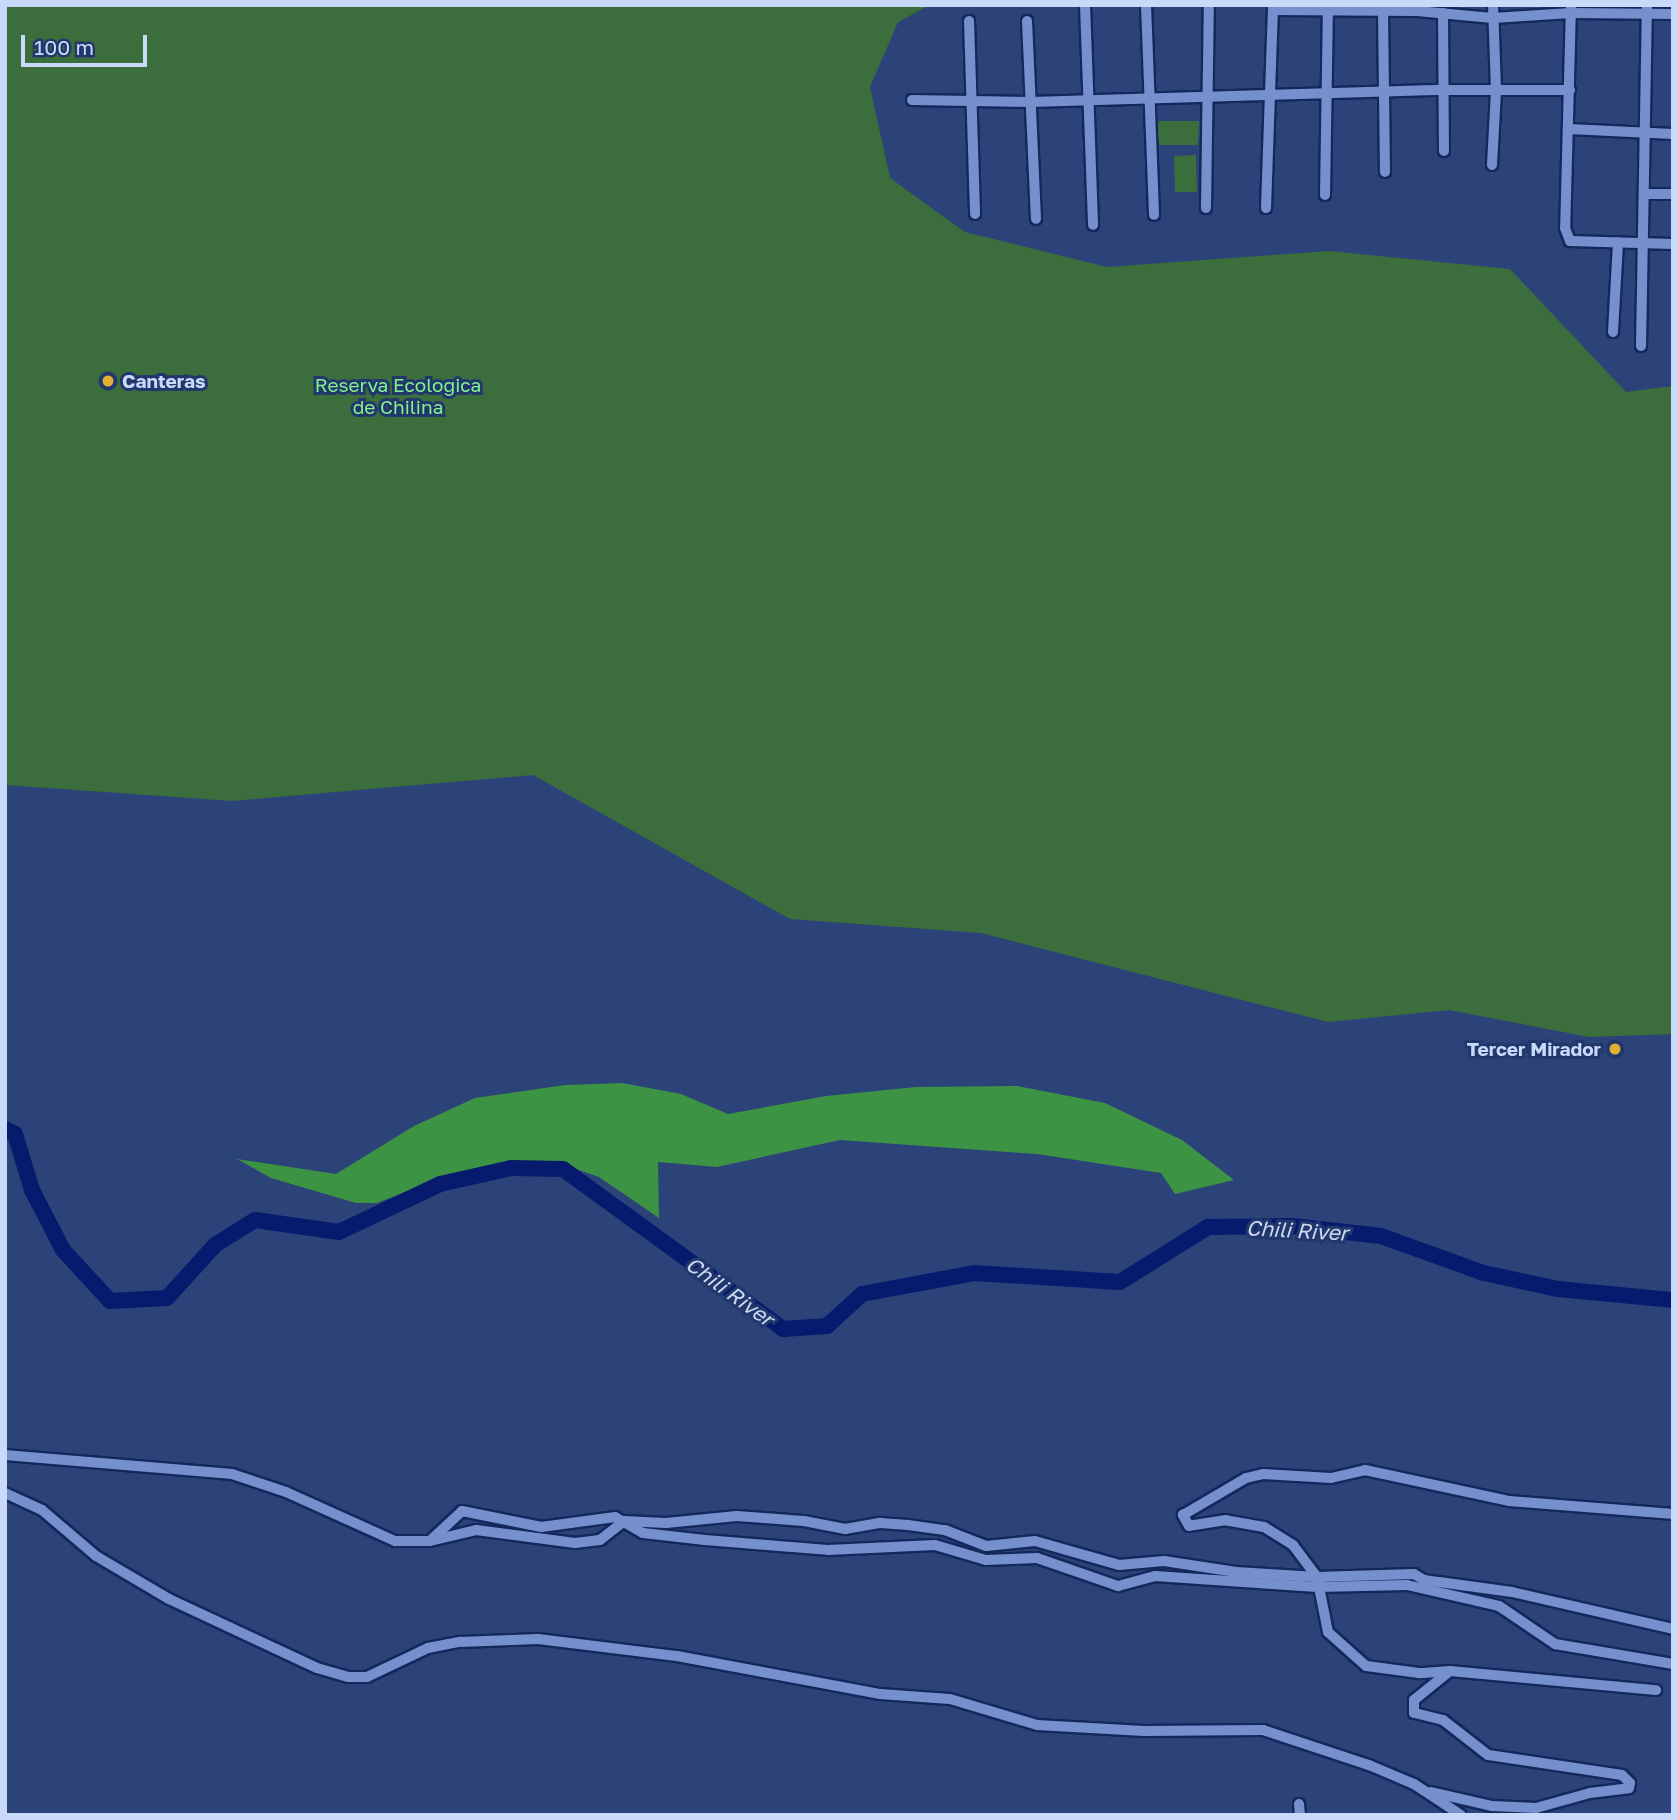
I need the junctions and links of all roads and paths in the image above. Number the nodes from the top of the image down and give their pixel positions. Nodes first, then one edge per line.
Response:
1 (1086, 5) edge
2 (1146, 5) edge
3 (1209, 5) edge
4 (1493, 5) edge
5 (1273, 7) edge
6 (1356, 8) edge
7 (1417, 8) edge
8 (1571, 9) edge
9 (1647, 9) edge
10 (1382, 11) junction
11 (1328, 12) junction
12 (1443, 13) junction
13 (1673, 14) edge
14 (1493, 18) junction
15 (969, 21) dead end
16 (1027, 21) dead end
17 (1445, 90) junction
18 (1496, 90) junction
19 (1570, 90) junction
20 (1386, 92) junction
21 (1328, 94) junction
22 (1269, 97) junction
23 (1210, 99) junction
24 (912, 100) dead end
25 (1150, 100) junction
26 (971, 101) junction
27 (1089, 101) junction
28 (1030, 102) junction
29 (1569, 129) junction
30 (1645, 133) junction
31 (1673, 134) edge
32 (1444, 151) dead end
33 (1492, 165) dead end
34 (1385, 172) dead end
35 (1644, 194) junction
36 (1673, 194) edge
37 (1325, 195) dead end
38 (1206, 208) dead end
39 (1266, 208) dead end
40 (975, 214) dead end
41 (1154, 215) dead end
42 (1035, 219) dead end
43 (1093, 225) dead end
44 (1618, 242) junction
45 (1643, 243) junction
46 (1673, 244) edge
47 (1613, 332) dead end
48 (1641, 345) dead end
49 (5, 1455) edge
50 (5, 1493) edge
51 (1673, 1514) edge
52 (624, 1521) junction
53 (430, 1541) junction
54 (1317, 1582) junction
55 (1673, 1629) edge
56 (1673, 1664) edge
57 (1450, 1671) junction
58 (1657, 1690) dead end
59 (1423, 1791) junction
60 (1461, 1815) edge

1 - 27 street
2 - 25 street
3 - 23 street
4 - 14 street
5 - 11 street
5 - 22 street
6 - 10 street
6 - 11 street
7 - 10 street
7 - 12 street
8 - 9 street
8 - 14 street
8 - 19 street
9 - 13 street
9 - 30 street
10 - 20 street
11 - 21 street
12 - 14 street
12 - 17 street
14 - 18 street
15 - 26 street
16 - 28 street
17 - 18 street
17 - 20 street
17 - 32 street
18 - 19 street
18 - 33 street
19 - 29 street
20 - 21 street
20 - 34 street
21 - 22 street
21 - 37 street
22 - 23 street
22 - 39 street
23 - 25 street
23 - 38 street
24 - 26 street
25 - 27 street
25 - 41 street
26 - 28 street
26 - 40 street
27 - 28 street
27 - 43 street
28 - 42 street
29 - 30 street
29 - 44 street
30 - 31 street
30 - 35 street
35 - 36 street
35 - 45 street
44 - 45 street
44 - 47 street
45 - 46 street
45 - 48 street
49 - 53 street
50 - 59 street
51 - 54 street
52 - 53 street
52 - 53 street
52 - 54 street
52 - 54 street
54 - 55 street
54 - 56 street
54 - 57 street
57 - 58 street
57 - 59 street
59 - 60 street

